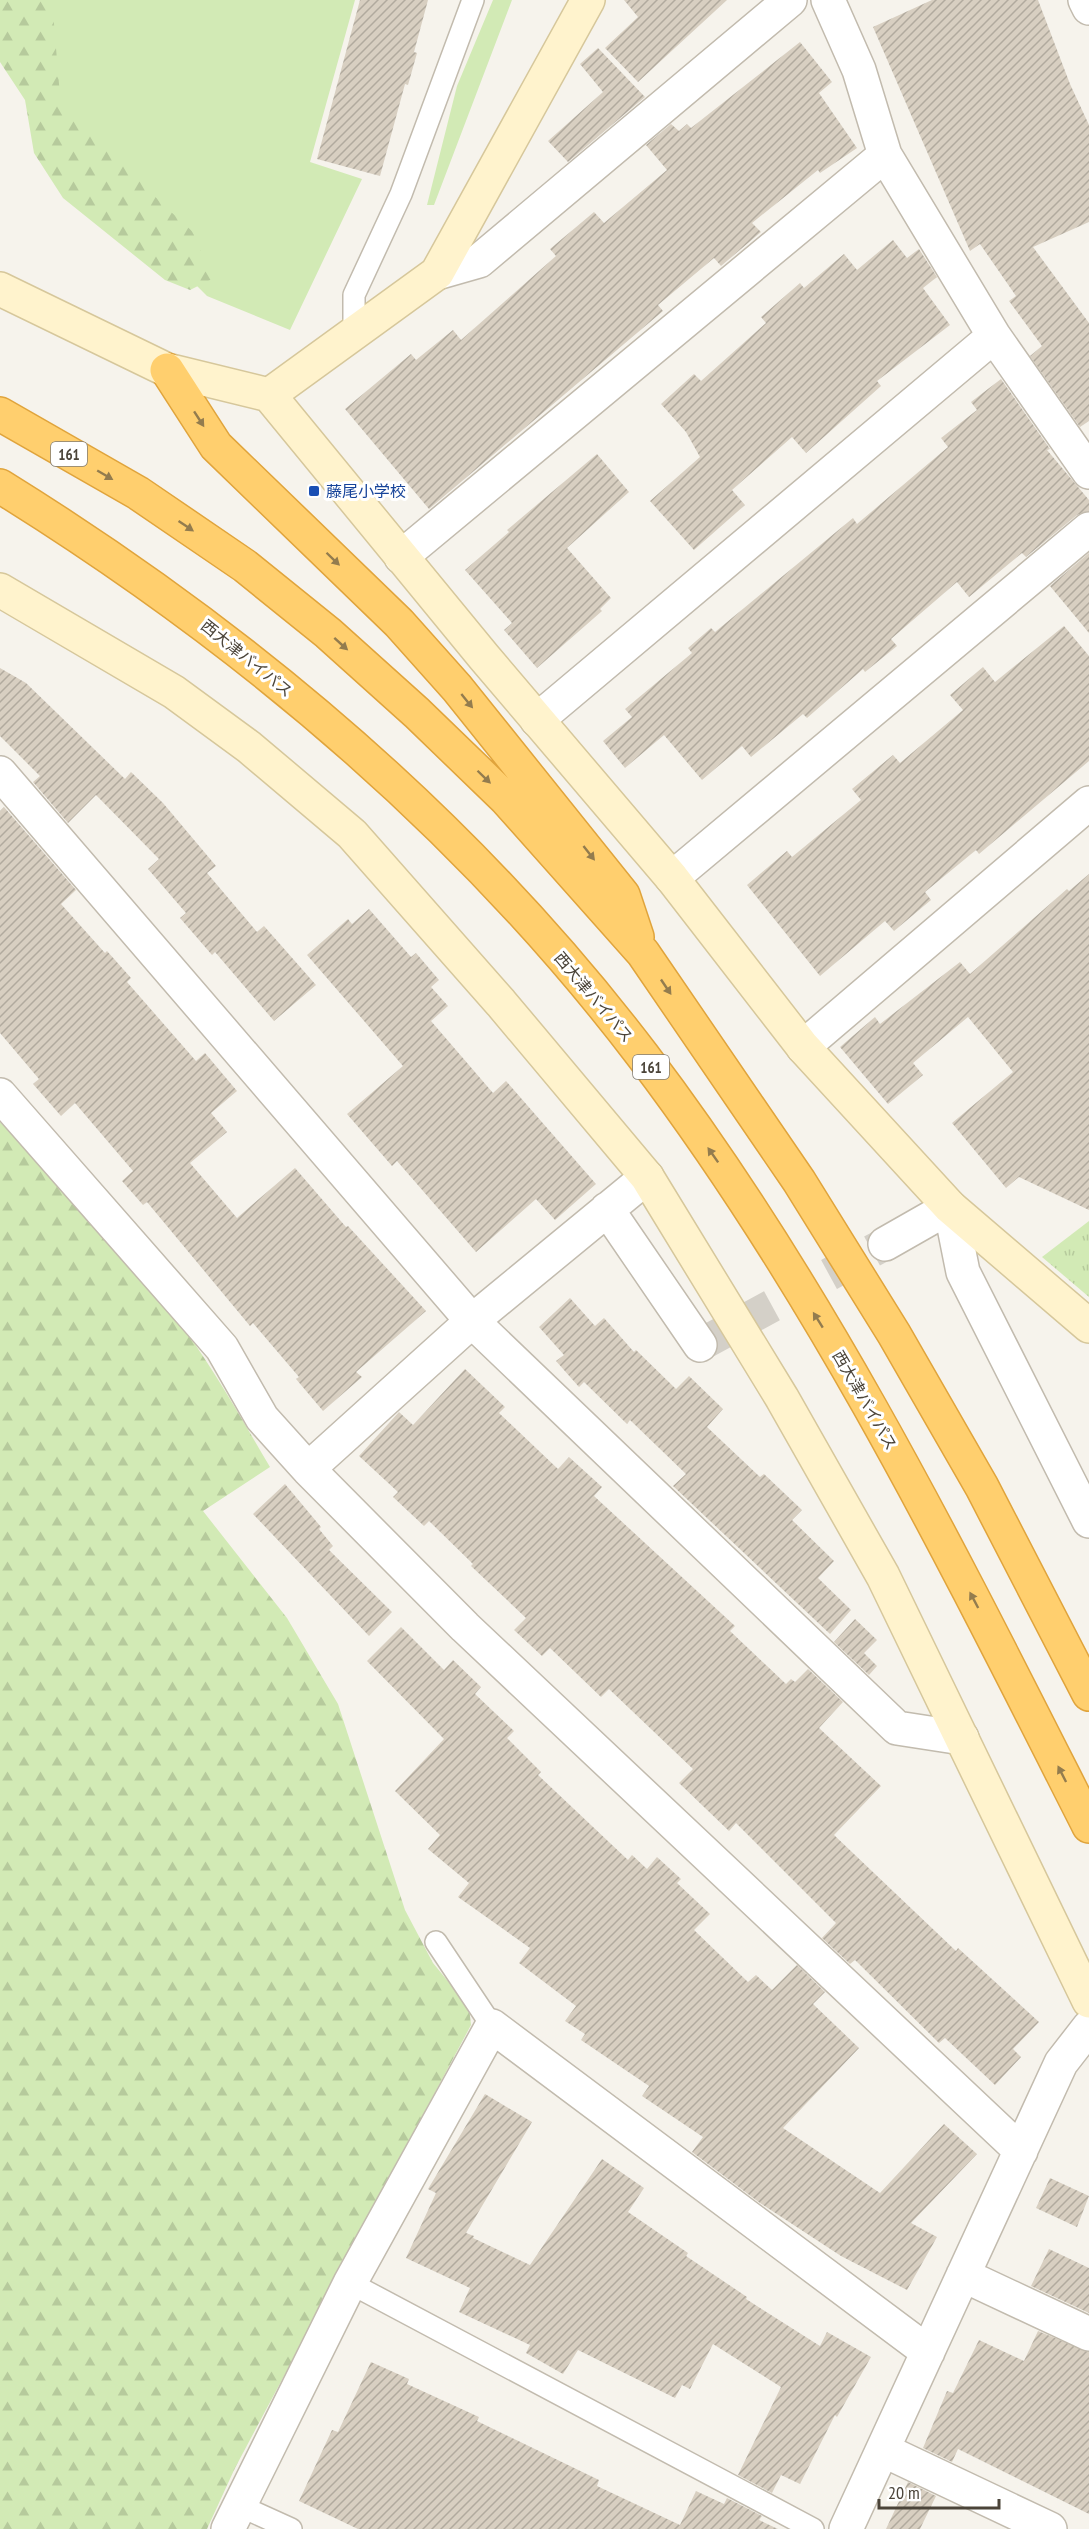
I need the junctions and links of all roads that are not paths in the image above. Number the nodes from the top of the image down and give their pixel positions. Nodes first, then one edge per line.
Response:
1 (473, 0) edge
2 (588, 0) edge
3 (790, 0) edge
4 (828, 0) edge
5 (1085, 0) edge
6 (1089, 8) edge
7 (885, 155) junction
8 (437, 273) junction
9 (0, 289) edge
10 (354, 333) junction
11 (994, 336) junction
12 (167, 370) junction
13 (269, 395) junction
14 (0, 414) edge
15 (1089, 472) edge
16 (0, 486) edge
17 (1089, 529) edge
18 (401, 557) junction
19 (0, 590) edge
20 (537, 720) junction
21 (0, 773) edge
22 (1089, 804) edge
23 (672, 878) junction
24 (642, 953) junction
25 (803, 1047) junction
26 (0, 1095) edge
27 (647, 1177) junction
28 (950, 1207) junction
29 (607, 1209) junction
30 (885, 1244) tunnel mouth
31 (472, 1322) junction
32 (1089, 1326) edge
33 (700, 1345) dead end
34 (308, 1469) junction
35 (1089, 1521) edge
36 (1089, 1694) edge
37 (962, 1738) junction
38 (1089, 1826) edge
39 (436, 1942) dead end
40 (1089, 2001) edge
41 (492, 2026) junction
42 (1089, 2027) edge
43 (1021, 2151) junction
44 (963, 2275) junction
45 (350, 2283) junction
46 (1089, 2334) edge
47 (928, 2352) junction
48 (883, 2450) junction
49 (233, 2517) edge
50 (291, 2529) edge
51 (813, 2529) edge
52 (846, 2529) edge
53 (1050, 2529) edge

1 - 10 lane
2 - 8 street
3 - 8 street
4 - 7 street
5 - 6 street
7 - 11 street
7 - 18 street
8 - 10 street
9 - 12 street
10 - 13 street
11 - 15 street
11 - 20 street
12 - 13 street
12 -> 24 highway
13 - 18 street
14 -> 24 highway, 161
38 -> 16 highway, 西大津バイパス / 161
17 - 23 street
18 - 20 street
19 - 27 street
20 - 23 street
21 - 31 street
22 - 25 street
23 - 25 street
24 -> 36 highway, 161
25 - 28 street
26 - 34 street
27 - 29 street
27 - 37 street
28 - 30 street
28 - 32 street
28 - 35 street
29 - 31 street
29 - 33 street
31 - 34 street
31 - 37 street
34 - 43 street
37 - 40 street
39 - 41 lane
41 - 45 street
41 - 47 street
42 - 43 street
43 - 44 street
44 - 46 street
44 - 47 street
45 - 49 street
45 - 51 lane
47 - 48 street
48 - 52 street
48 - 53 street
49 - 50 lane

